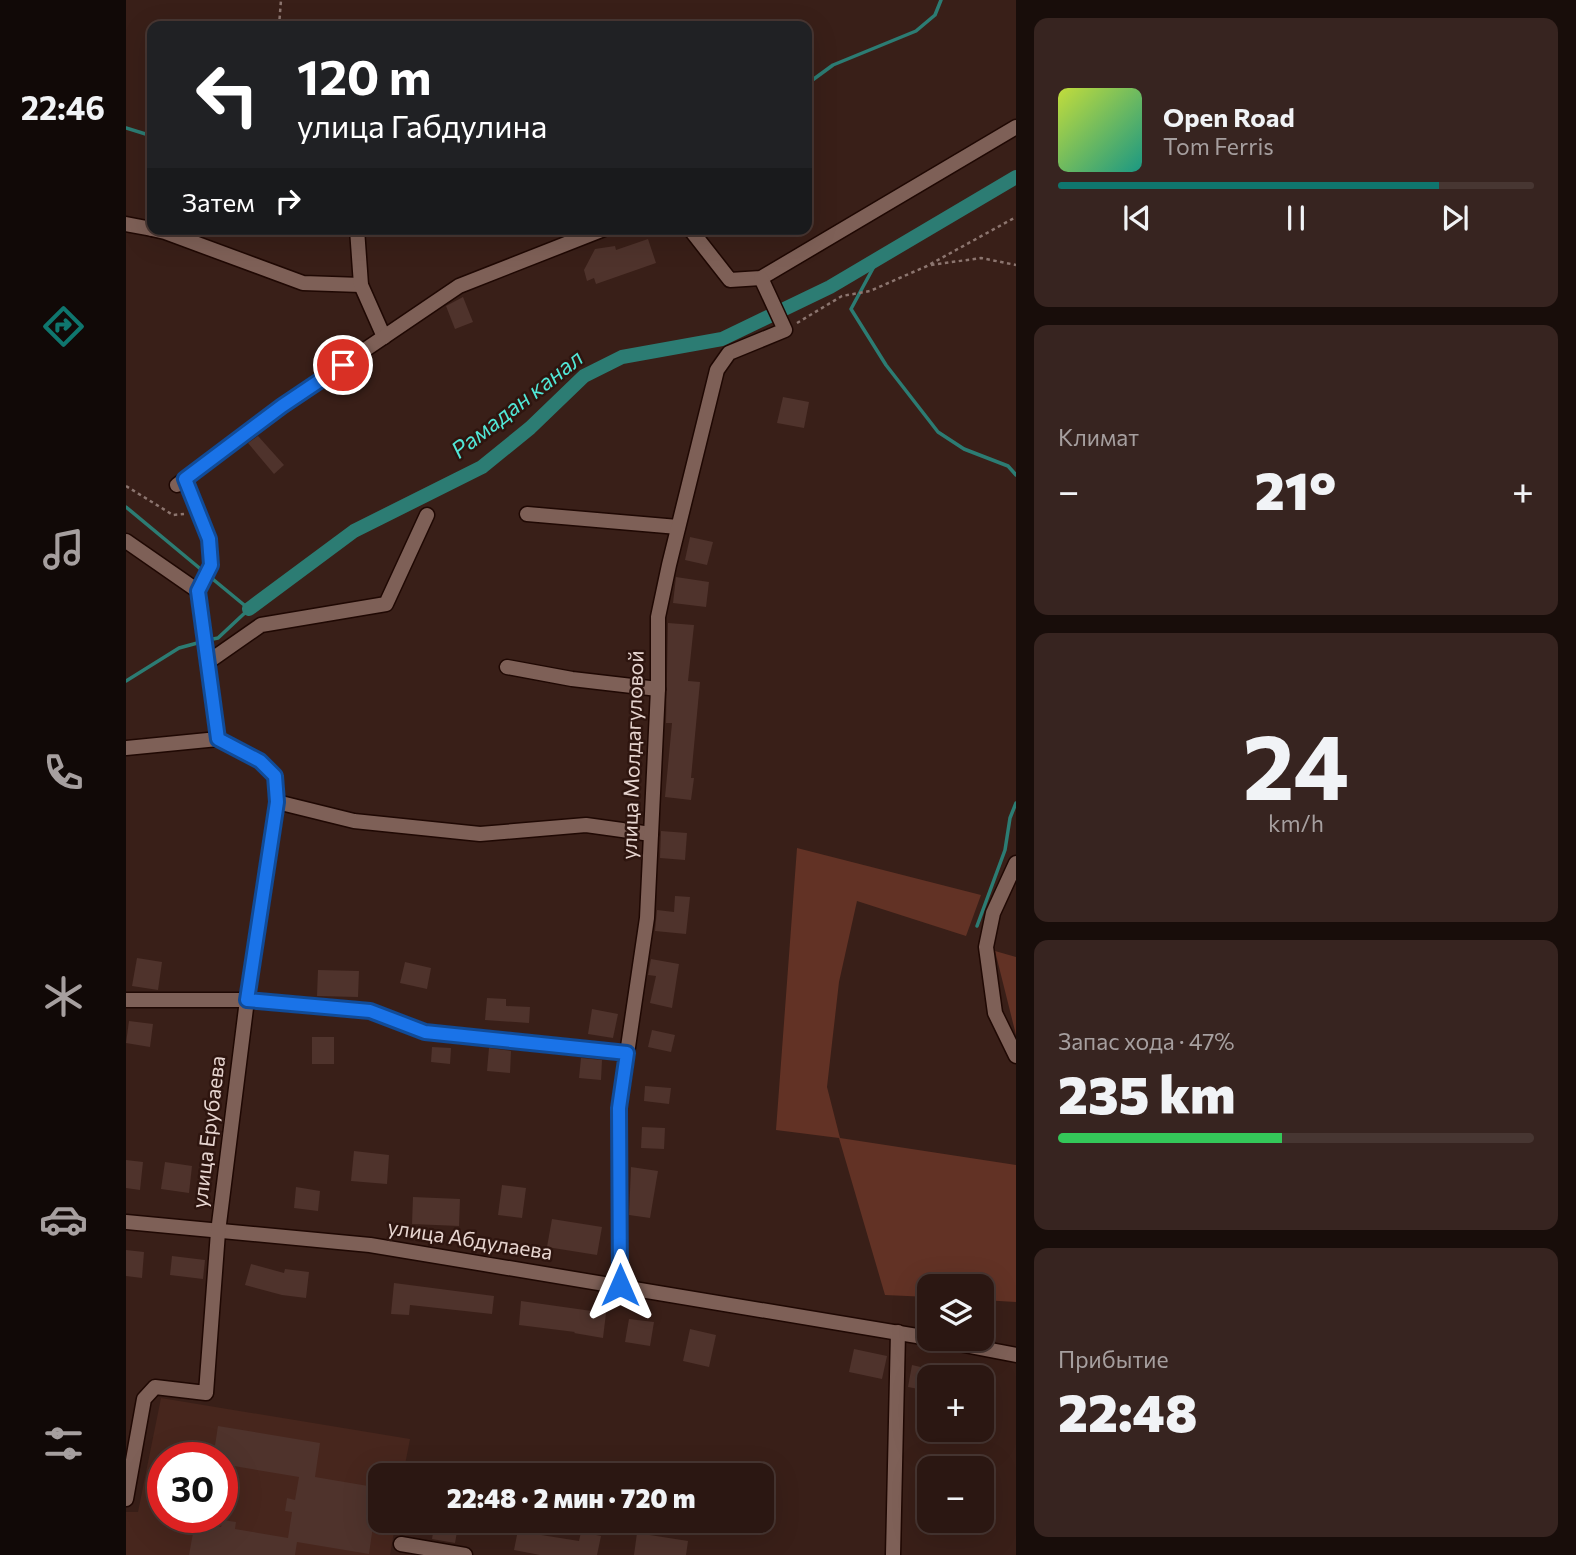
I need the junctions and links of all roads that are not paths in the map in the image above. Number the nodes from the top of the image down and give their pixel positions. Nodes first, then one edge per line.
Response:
1 (1016, 127) edge
2 (126, 225) edge
3 (147, 228) edge
4 (173, 235) edge
5 (357, 235) edge
6 (589, 235) edge
7 (695, 235) edge
8 (761, 278) junction
9 (361, 285) junction
10 (384, 337) junction
11 (527, 514) dead end
12 (428, 515) dead end
13 (678, 527) junction
14 (126, 541) edge
15 (198, 591) junction
16 (208, 662) junction
17 (507, 667) dead end
18 (658, 689) junction
19 (218, 739) junction
20 (126, 748) edge
21 (277, 802) junction
22 (651, 834) junction
23 (1016, 863) edge
24 (126, 1000) edge
25 (247, 1000) junction
26 (627, 1053) junction
27 (1016, 1056) edge
28 (126, 1222) edge
29 (218, 1232) junction
30 (620, 1285) junction
31 (898, 1332) junction
32 (917, 1335) edge
33 (994, 1351) edge
34 (1016, 1355) edge
35 (126, 1499) edge
36 (401, 1544) dead end
37 (465, 1555) edge
38 (893, 1555) edge

1 - 8 street
2 - 3 street
4 - 9 street
5 - 9 street
6 - 10 street
7 - 8 street
8 - 13 street, улица Молдагуловой
9 - 10 street
10 - 15 street
11 - 13 street
12 - 16 street
13 - 18 street, улица Молдагуловой
14 - 15 street
15 - 16 street
16 - 19 street
17 - 18 street
18 - 22 street, улица Молдагуловой
19 - 20 street
19 - 21 street, улица Ерубаева
21 - 22 street
21 - 25 street, улица Ерубаева
22 - 26 street, улица Молдагуловой
23 - 27 street
24 - 25 street
25 - 26 street
25 - 29 street, улица Ерубаева
26 - 30 street, улица Молдагуловой
28 - 29 street, улица Абдулаева
29 - 30 street, улица Абдулаева
29 - 35 street, улица Ерубаева
30 - 31 street, улица Абдулаева
31 - 32 street, улица Абдулаева
31 - 38 street
33 - 34 street, улица Абдулаева
36 - 37 street

